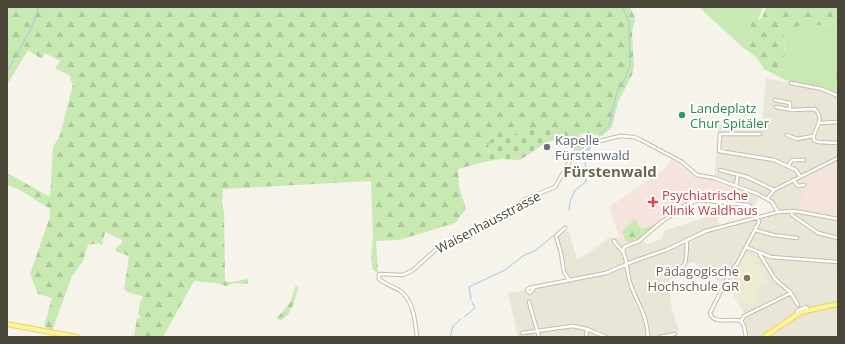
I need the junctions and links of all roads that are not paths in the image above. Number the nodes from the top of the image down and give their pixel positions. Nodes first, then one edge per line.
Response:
1 (838, 74) edge
2 (838, 78) edge
3 (791, 83) dead end
4 (838, 96) edge
5 (775, 100) dead end
6 (776, 107) dead end
7 (790, 110) junction
8 (838, 122) edge
9 (820, 123) junction
10 (760, 134) dead end
11 (787, 135) dead end
12 (813, 136) junction
13 (838, 143) edge
14 (838, 158) edge
15 (804, 160) dead end
16 (788, 166) junction
17 (720, 170) dead end
18 (738, 174) junction
19 (800, 176) junction
20 (793, 180) junction
21 (736, 185) junction
22 (804, 185) dead end
23 (774, 190) junction
24 (767, 199) junction
25 (791, 211) junction
26 (778, 212) junction
27 (759, 217) junction
28 (838, 219) edge
29 (565, 228) dead end
30 (755, 230) junction
31 (797, 238) dead end
32 (838, 238) edge
33 (614, 240) dead end
34 (686, 240) junction
35 (746, 247) junction
36 (623, 252) junction
37 (759, 253) junction
38 (838, 262) edge
39 (626, 264) junction
40 (668, 271) dead end
41 (570, 281) junction
42 (535, 287) dead end
43 (791, 293) junction
44 (530, 302) dead end
45 (838, 304) edge
46 (798, 305) dead end
47 (741, 321) junction
48 (7, 324) edge
49 (587, 329) junction
50 (537, 331) junction
51 (522, 332) dead end
52 (675, 334) dead end
53 (78, 337) edge
54 (417, 337) edge
55 (539, 337) edge
56 (586, 337) edge
57 (606, 337) edge
58 (648, 337) edge
59 (660, 337) edge
60 (746, 337) edge
61 (764, 337) edge

1 - 2 street
3 - 4 street
5 - 7 street
6 - 7 street
7 - 9 street
8 - 9 street
9 - 12 street
10 - 16 street
11 - 12 street
12 - 13 street
14 - 19 street
15 - 16 street
16 - 19 street
17 - 18 street
18 - 21 street
18 - 23 street
19 - 20 street
20 - 22 street
20 - 23 street
21 - 24 street
21 - 54 street, Waisenhausstrasse
23 - 24 street
24 - 26 street
25 - 26 street
25 - 28 street
25 - 32 street
26 - 27 street
27 - 30 street
27 - 34 street
27 - 36 street
29 - 41 street
30 - 31 street
30 - 35 street
33 - 36 street
34 - 39 street
34 - 40 street
35 - 37 street
35 - 47 street
36 - 39 street
37 - 38 street
37 - 43 street
39 - 41 street
39 - 58 street
41 - 42 street
43 - 46 street
43 - 47 street
44 - 50 street
45 - 61 main road
47 - 60 street
48 - 53 main road
49 - 50 street
49 - 56 street
49 - 57 street
50 - 51 street
50 - 55 street
52 - 59 street

